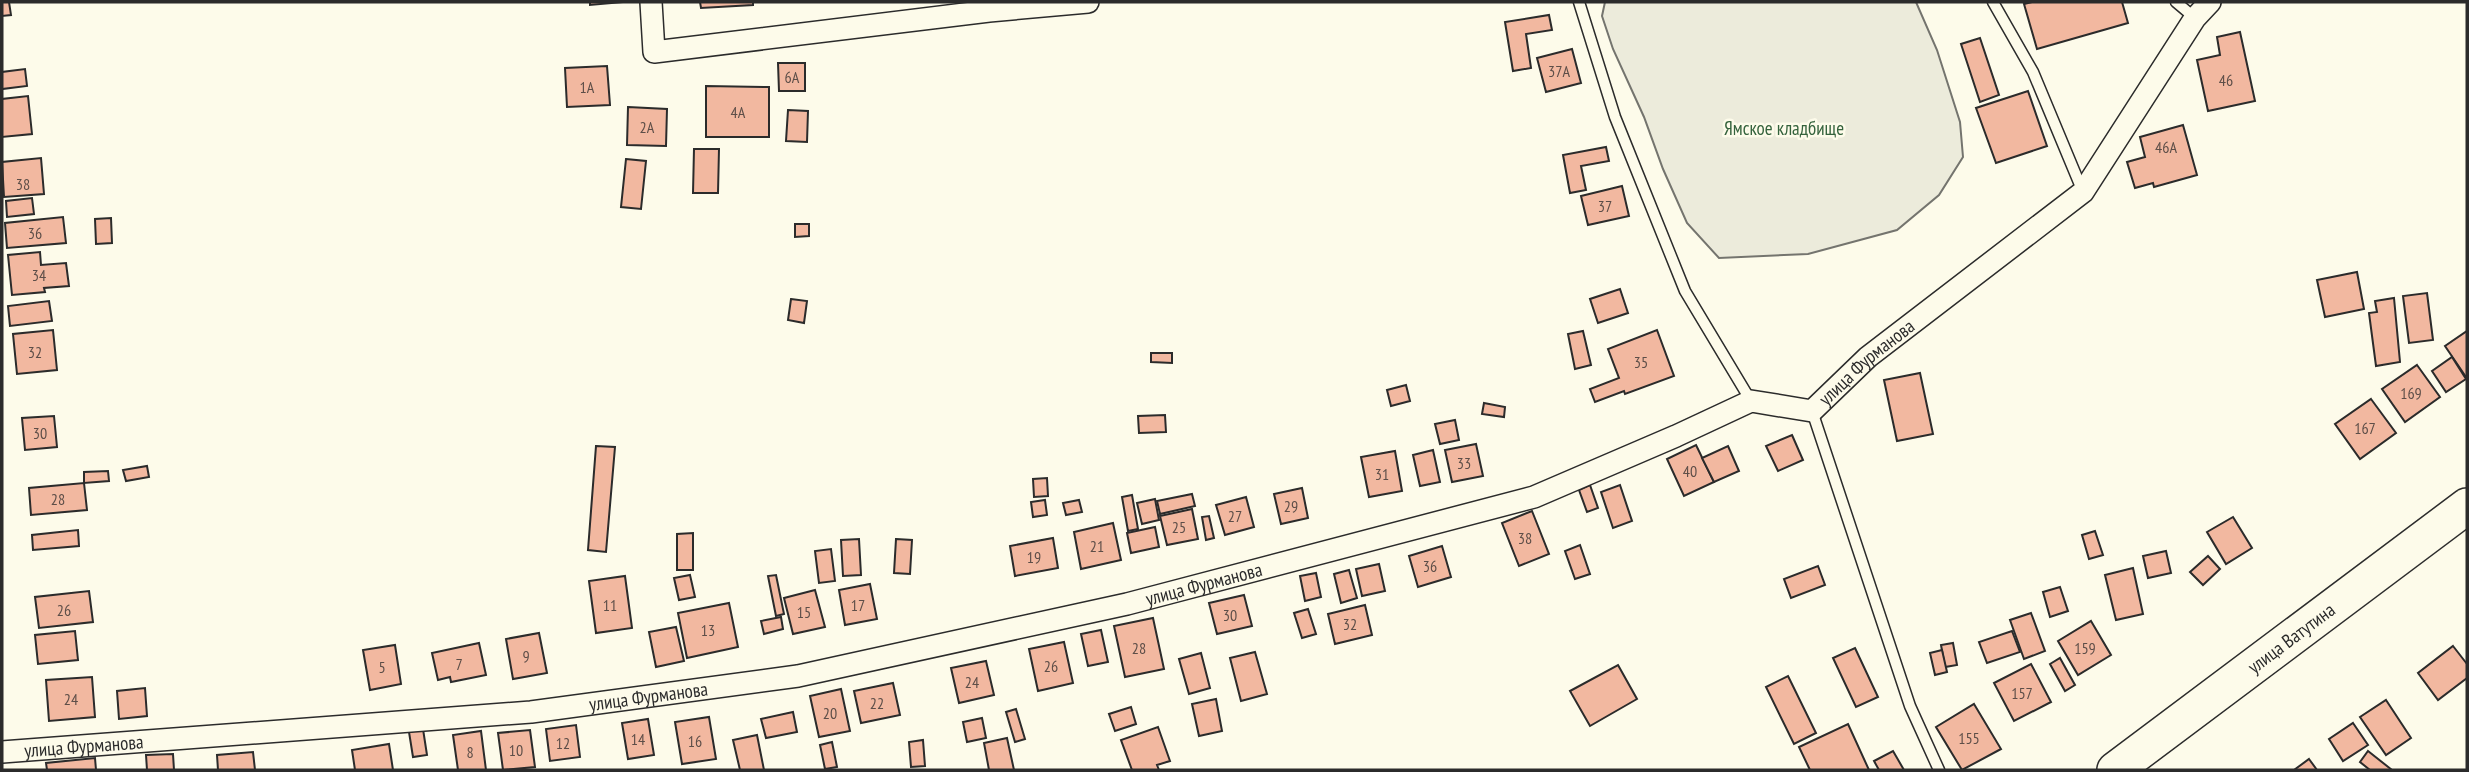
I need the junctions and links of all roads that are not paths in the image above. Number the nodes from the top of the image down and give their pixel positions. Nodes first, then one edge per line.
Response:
1 (650, 2) edge
2 (1088, 2) edge
3 (1579, 2) edge
4 (1993, 2) edge
5 (2176, 2) edge
6 (2210, 2) edge
7 (988, 7) edge
8 (2195, 18) junction
9 (2083, 192) junction
10 (1751, 401) junction
11 (1812, 411) junction
12 (2467, 506) edge
13 (2, 752) edge
14 (1939, 770) edge
15 (2115, 770) edge

1 - 7 street
2 - 7 street
3 - 10 lane
4 - 9 lane
5 - 8 lane
6 - 8 street, улица Фурманова
8 - 9 street, улица Фурманова
9 - 11 street, улица Фурманова
10 - 11 street, улица Фурманова
10 - 13 street, улица Фурманова
11 - 14 lane
12 - 15 main road, улица Ватутина

